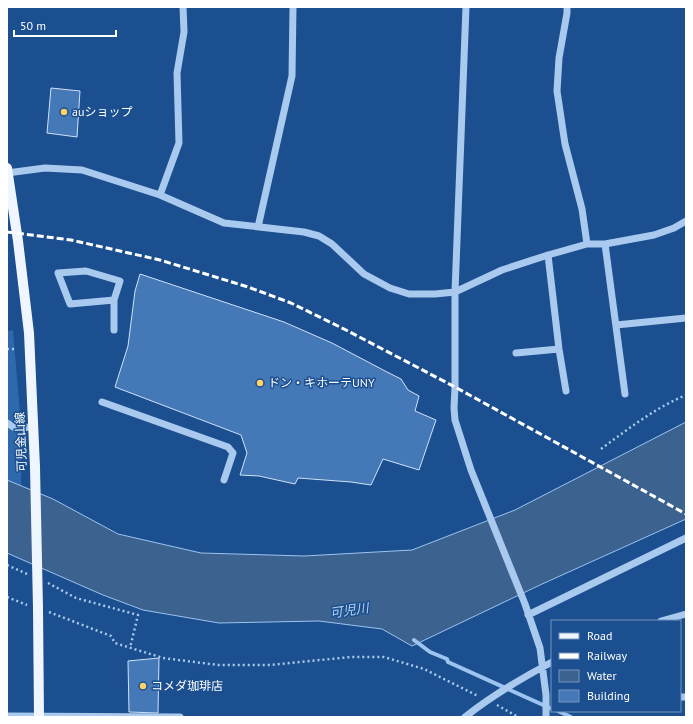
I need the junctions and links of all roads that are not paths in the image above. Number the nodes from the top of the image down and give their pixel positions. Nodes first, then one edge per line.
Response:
1 (183, 7) edge
2 (293, 7) edge
3 (466, 7) edge
4 (566, 7) edge
5 (7, 172) edge
6 (160, 195) junction
7 (686, 221) edge
8 (258, 227) junction
9 (587, 244) junction
10 (605, 244) junction
11 (548, 255) junction
12 (455, 292) junction
13 (114, 300) junction
14 (686, 318) edge
15 (616, 325) junction
16 (114, 330) dead end
17 (559, 349) junction
18 (516, 353) dead end
19 (566, 391) dead end
20 (625, 394) dead end
21 (102, 402) dead end
22 (7, 423) edge
23 (33, 427) junction
24 (224, 480) dead end
25 (686, 538) edge
26 (686, 614) edge
27 (528, 615) junction
28 (665, 620) edge
29 (551, 663) edge
30 (543, 667) junction
31 (548, 691) edge
32 (7, 716) edge
33 (38, 716) edge
34 (180, 717) edge
35 (465, 717) edge
36 (546, 717) edge

1 - 6 street
2 - 8 street
3 - 12 street
4 - 9 street
5 - 6 street
5 - 23 main road, 可児金山線
6 - 8 street
7 - 10 street
8 - 12 street
9 - 10 street
9 - 11 street
10 - 15 street
11 - 12 street
11 - 17 street
12 - 27 street
13 - 13 street
13 - 16 street
14 - 15 street
15 - 20 street
17 - 18 street
17 - 19 street
21 - 24 street
22 - 23 street
23 - 33 main road, 可児金山線, bridge
25 - 27 street
26 - 28 street
27 - 30 street
29 - 30 street
30 - 31 street
30 - 35 street
31 - 36 street
32 - 33 street
33 - 34 street

